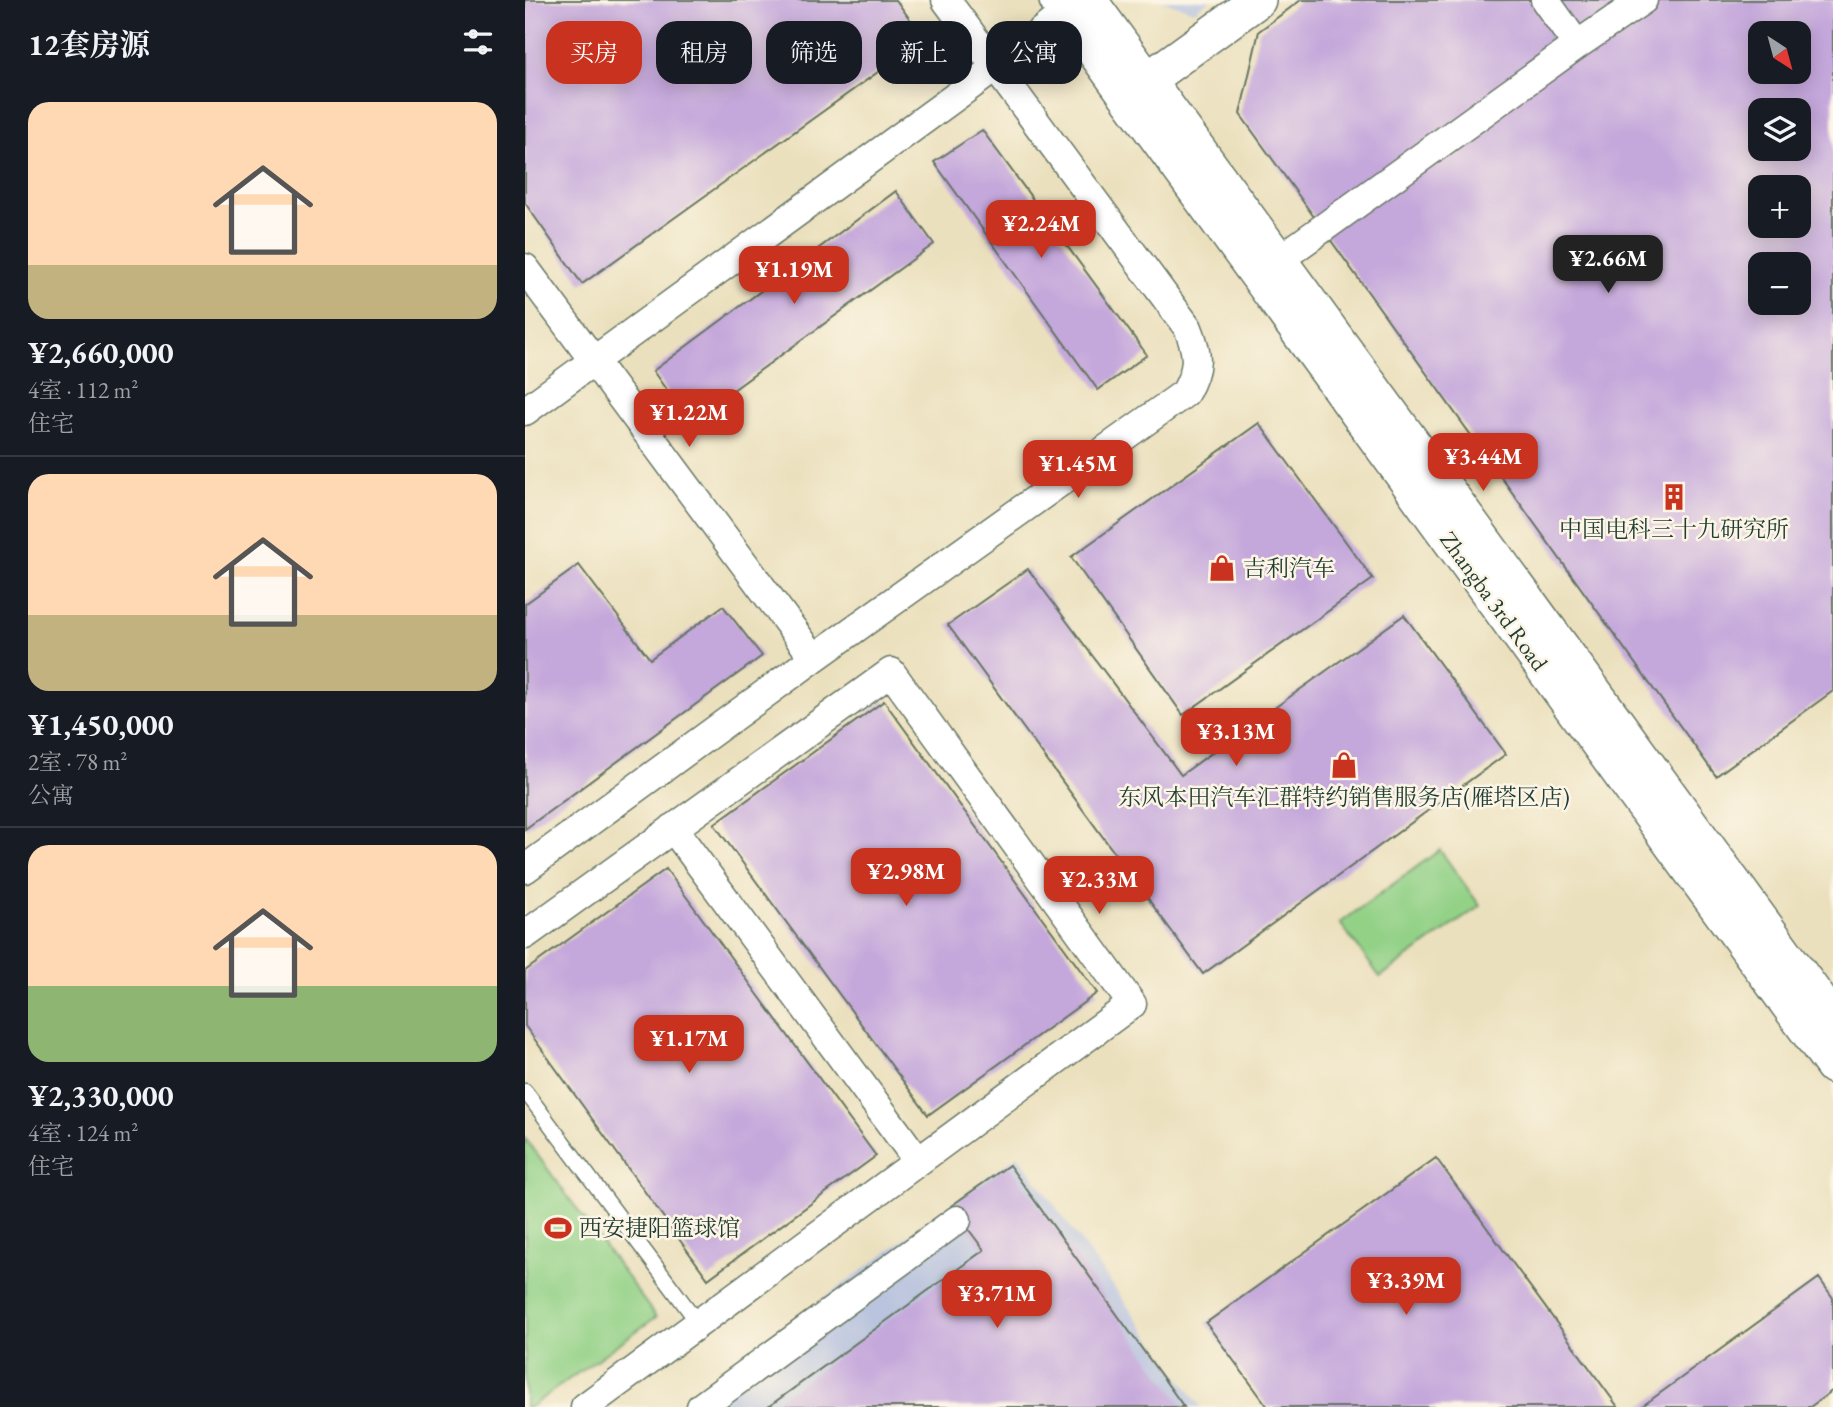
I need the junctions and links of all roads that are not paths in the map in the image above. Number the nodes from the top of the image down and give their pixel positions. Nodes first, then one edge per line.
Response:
1 (946, 0) edge
2 (1258, 0) edge
3 (1545, 0) edge
4 (1643, 0) edge
5 (1073, 3) edge
6 (1051, 21) edge
7 (1577, 45) junction
8 (986, 54) edge
9 (986, 74) edge
10 (1009, 84) edge
11 (1137, 88) junction
12 (525, 268) edge
13 (1268, 268) junction
14 (594, 361) junction
15 (525, 411) edge
16 (814, 658) junction
17 (673, 828) junction
18 (525, 869) edge
19 (525, 935) edge
20 (1833, 1019) edge
21 (1833, 1066) edge
22 (525, 1091) edge
23 (918, 1161) junction
24 (957, 1220) dead end
25 (699, 1324) junction
26 (585, 1407) edge
27 (701, 1407) edge

1 - 8 street
2 - 11 street
3 - 7 street
4 - 7 street
5 - 6 street
5 - 11 street, Zhangba 3rd Road
7 - 13 street
9 - 14 street
10 - 16 street
11 - 13 street, Zhangba 3rd Road
12 - 14 street
13 - 20 street, Zhangba 3rd Road
13 - 21 street, Zhangba 3rd Road
14 - 15 street
14 - 16 street
16 - 18 street
17 - 19 street
17 - 23 street
17 - 23 street
22 - 25 lane
23 - 25 street
24 - 27 street
25 - 26 street

